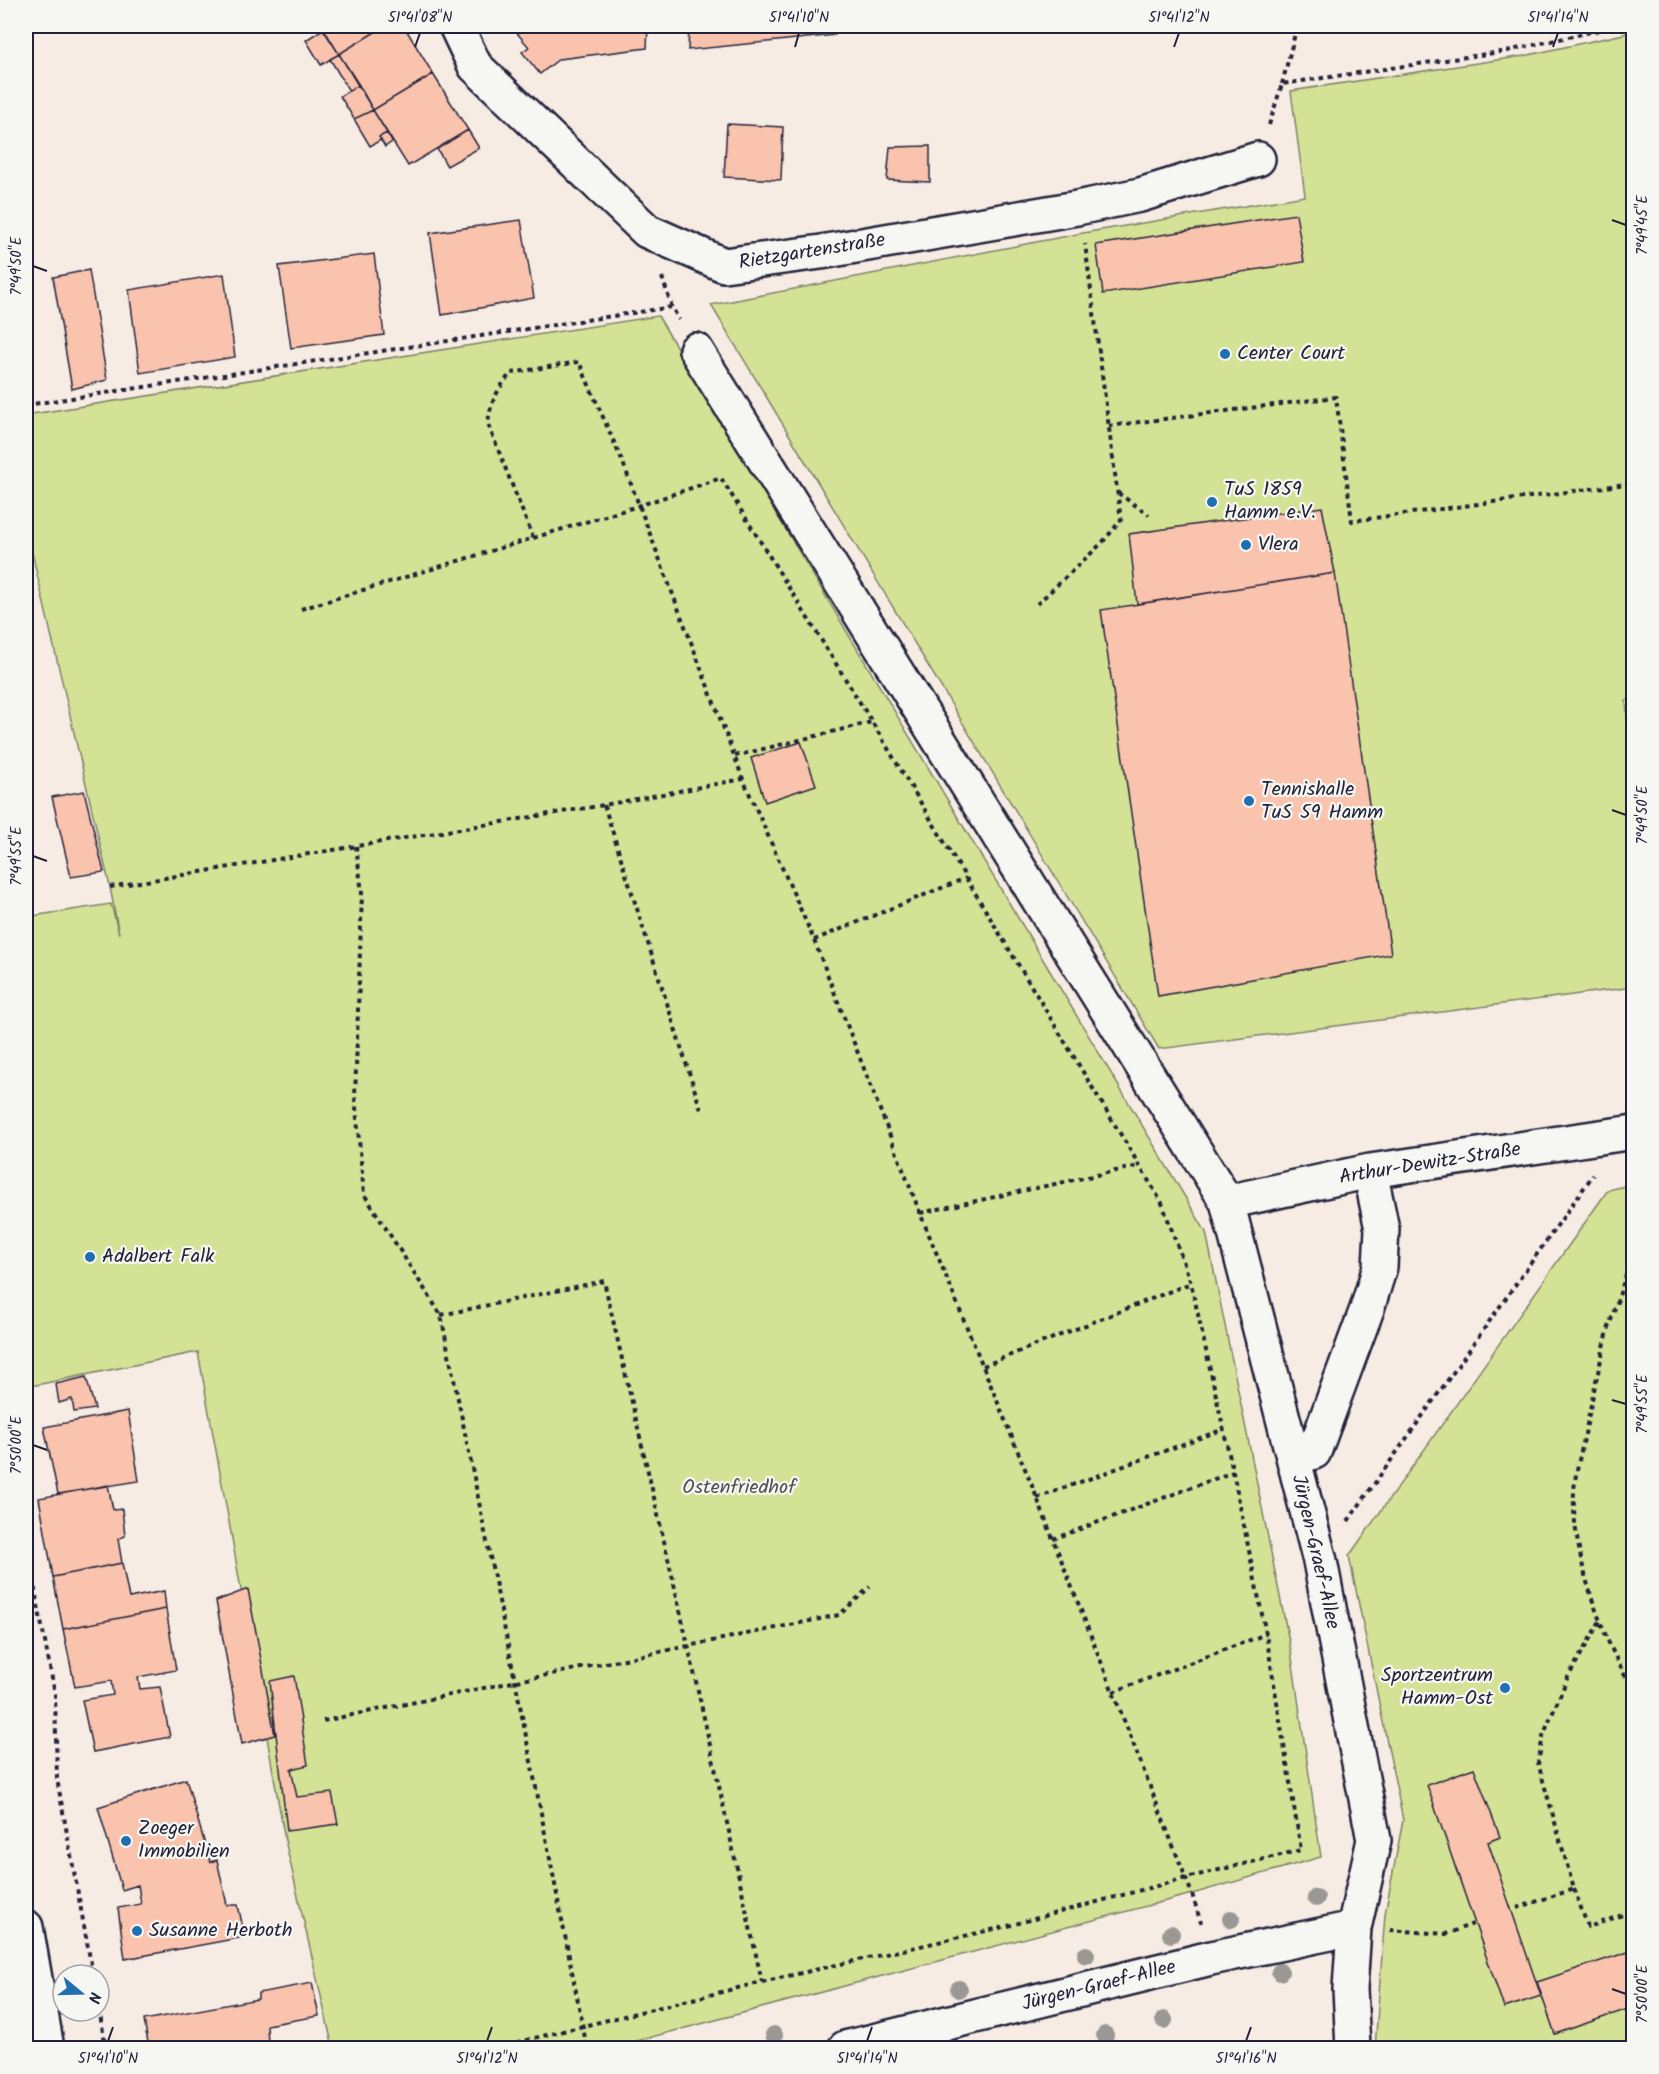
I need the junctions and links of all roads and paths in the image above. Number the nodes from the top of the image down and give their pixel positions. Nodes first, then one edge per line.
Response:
1 (456, 26) edge
2 (1296, 26) edge
3 (1617, 26) edge
4 (1282, 84) junction
5 (1258, 159) joint
6 (1077, 208) junction
7 (647, 231) junction
8 (672, 307) junction
9 (696, 350) joint
10 (26, 405) edge
11 (1109, 426) junction
12 (1634, 483) edge
13 (1118, 493) junction
14 (638, 506) junction
15 (1149, 515) dead end
16 (533, 538) junction
17 (1037, 604) dead end
18 (301, 609) dead end
19 (872, 722) junction
20 (735, 756) junction
21 (743, 778) junction
22 (604, 805) junction
23 (356, 846) junction
24 (966, 878) junction
25 (110, 887) dead end
26 (814, 940) junction
27 (702, 1113) dead end
28 (1628, 1133) edge
29 (1139, 1166) junction
30 (1371, 1171) junction
31 (1227, 1202) junction
32 (920, 1213) junction
33 (1634, 1248) edge
34 (1191, 1283) junction
35 (441, 1315) junction
36 (982, 1366) junction
37 (1224, 1429) junction
38 (1294, 1459) junction
39 (1233, 1472) junction
40 (1037, 1498) junction
41 (1053, 1539) junction
42 (26, 1543) edge
43 (1320, 1561) junction
44 (870, 1587) dead end
45 (1600, 1620) junction
46 (1266, 1634) junction
47 (688, 1645) junction
48 (515, 1680) junction
49 (1634, 1691) edge
50 (1113, 1692) junction
51 (323, 1721) dead end
52 (1186, 1878) junction
53 (1574, 1889) junction
54 (1517, 1908) dead end
55 (1634, 1911) edge
56 (1473, 1924) dead end
57 (26, 1927) edge
58 (1354, 1928) junction
59 (1211, 1959) junction
60 (91, 1963) edge
61 (762, 1982) junction
62 (101, 2023) edge
63 (582, 2028) junction
64 (39, 2040) edge
65 (106, 2049) edge
66 (494, 2049) edge
67 (587, 2049) edge
68 (845, 2049) edge
69 (1353, 2049) edge

1 - 7 street, Rietzgartenstraße
2 - 4 path
3 - 4 path
4 - 5 path
5 - 6 street, Rietzgartenstraße
6 - 7 street, Rietzgartenstraße
6 - 11 path
7 - 8 path
8 - 9 path
8 - 10 path
9 - 31 street, Jürgen-Graef-Allee
11 - 12 path
11 - 13 path
13 - 15 path
13 - 17 path
14 - 16 path
14 - 16 path
14 - 19 path
14 - 20 path
16 - 18 path
19 - 20 path
19 - 24 path
20 - 21 path
21 - 22 path
21 - 26 path
22 - 23 path
22 - 27 path
23 - 25 path
23 - 35 path
24 - 26 path
24 - 29 path
26 - 32 path
28 - 30 street, Arthur-Dewitz-Straße
28 - 43 path
29 - 32 path
29 - 34 path
30 - 31 street, Arthur-Dewitz-Straße
30 - 38 street, Jürgen-Graef-Allee
31 - 38 street, Jürgen-Graef-Allee
32 - 36 path
33 - 45 path
34 - 36 path
34 - 37 path
35 - 47 path
35 - 48 path
36 - 40 path
37 - 39 path
37 - 40 path
38 - 43 street, Jürgen-Graef-Allee
39 - 41 path
39 - 46 path
40 - 41 path
41 - 50 path
42 - 60 path
43 - 58 street, Jürgen-Graef-Allee
44 - 47 path
45 - 49 path
45 - 53 path
46 - 50 path
46 - 52 path
47 - 48 path
47 - 61 path
48 - 51 path
48 - 63 path
50 - 52 path
52 - 59 path
52 - 61 path
53 - 54 path
53 - 55 path
56 - 58 path
57 - 64 street
58 - 59 street, Jürgen-Graef-Allee
58 - 69 street, Jürgen-Graef-Allee
59 - 68 street, Jürgen-Graef-Allee
61 - 63 path
62 - 65 path
63 - 66 path
63 - 67 path

